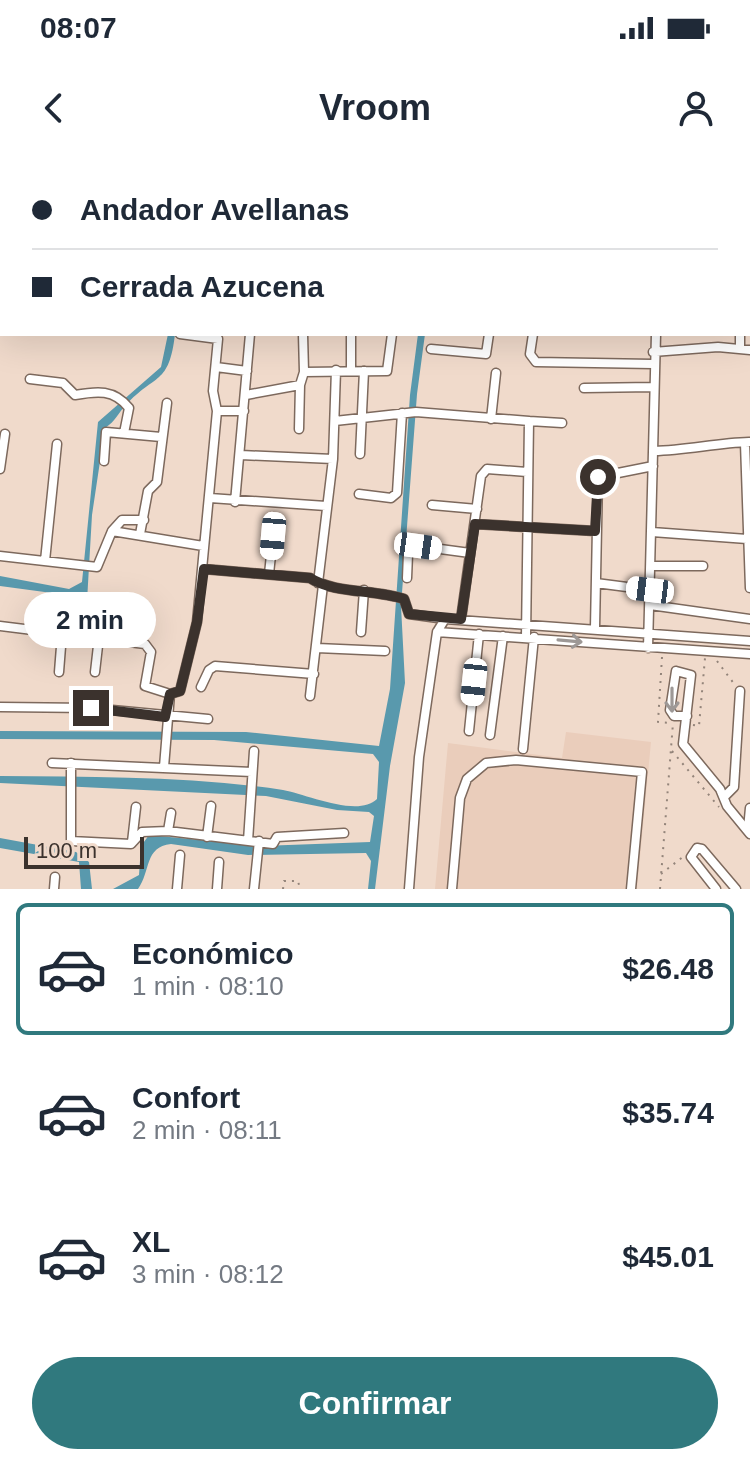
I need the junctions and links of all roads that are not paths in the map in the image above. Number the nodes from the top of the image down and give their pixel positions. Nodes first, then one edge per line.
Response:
1 (205, 336) edge
2 (250, 336) edge
3 (303, 336) edge
4 (351, 336) edge
5 (392, 336) edge
6 (489, 336) edge
7 (533, 336) edge
8 (656, 336) edge
9 (740, 336) edge
10 (431, 349) dead end
11 (740, 349) junction
12 (750, 350) edge
13 (653, 352) junction
14 (653, 364) junction
15 (216, 367) junction
16 (336, 370) junction
17 (247, 371) junction
18 (351, 371) junction
19 (364, 371) junction
20 (304, 372) junction
21 (496, 373) dead end
22 (30, 379) dead end
23 (300, 385) junction
24 (653, 387) junction
25 (584, 388) dead end
26 (246, 395) junction
27 (167, 403) dead end
28 (217, 411) junction
29 (244, 411) junction
30 (404, 413) junction
31 (361, 419) junction
32 (491, 419) junction
33 (335, 421) junction
34 (529, 421) junction
35 (562, 423) dead end
36 (299, 429) dead end
37 (124, 433) junction
38 (5, 434) dead end
39 (161, 437) junction
40 (748, 442) edge
41 (57, 444) dead end
42 (654, 451) junction
43 (360, 454) dead end
44 (241, 455) junction
45 (333, 459) junction
46 (104, 461) dead end
47 (653, 466) junction
48 (0, 469) edge
49 (527, 472) junction
50 (359, 494) dead end
51 (210, 498) junction
52 (235, 502) junction
53 (432, 505) dead end
54 (326, 506) junction
55 (477, 509) junction
56 (144, 520) junction
57 (748, 521) edge
58 (475, 524) junction
59 (527, 526) junction
60 (117, 530) junction
61 (595, 531) junction
62 (652, 532) junction
63 (140, 534) junction
64 (273, 536) dead end
65 (747, 539) junction
66 (203, 546) junction
67 (470, 553) junction
68 (0, 556) edge
69 (45, 561) junction
70 (749, 562) edge
71 (650, 566) junction
72 (703, 566) dead end
73 (204, 569) junction
74 (269, 574) junction
75 (407, 578) dead end
76 (596, 583) junction
77 (320, 584) junction
78 (750, 588) edge
79 (364, 590) junction
80 (650, 590) junction
81 (650, 605) junction
82 (445, 619) junction
83 (461, 619) junction
84 (750, 619) edge
85 (526, 623) junction
86 (0, 626) edge
87 (595, 628) junction
88 (361, 632) dead end
89 (437, 632) junction
90 (649, 632) junction
91 (62, 634) junction
92 (479, 634) junction
93 (503, 636) junction
94 (99, 637) junction
95 (530, 637) junction
96 (750, 641) edge
97 (317, 648) junction
98 (648, 648) junction
99 (385, 651) dead end
100 (750, 654) edge
101 (59, 672) dead end
102 (95, 672) dead end
103 (314, 674) junction
104 (201, 687) dead end
105 (740, 691) road end
106 (170, 694) junction
107 (310, 696) dead end
108 (0, 707) edge
109 (687, 716) junction
110 (165, 717) junction
111 (208, 719) dead end
112 (469, 731) dead end
113 (490, 735) dead end
114 (523, 749) dead end
115 (254, 751) dead end
116 (52, 763) dead end
117 (71, 763) junction
118 (164, 767) junction
119 (252, 772) junction
120 (724, 797) junction
121 (211, 806) dead end
122 (136, 807) dead end
123 (750, 808) edge
124 (171, 813) dead end
125 (168, 831) junction
126 (749, 832) edge
127 (344, 833) dead end
128 (207, 837) junction
129 (248, 841) junction
130 (259, 842) junction
131 (131, 844) junction
132 (180, 855) dead end
133 (219, 862) dead end
134 (55, 877) dead end
135 (54, 889) edge
136 (177, 889) edge
137 (217, 889) edge
138 (254, 889) edge
139 (409, 889) edge
140 (452, 889) edge
141 (631, 889) edge
142 (716, 889) edge
143 (736, 889) edge

1 - 15 street
2 - 17 street
3 - 20 street
4 - 18 street
5 - 19 street
6 - 10 street
7 - 14 street
8 - 13 street
9 - 11 street
11 - 12 street
11 - 13 street
13 - 14 street
14 - 24 street
15 - 17 street
15 - 28 street
16 - 18 street
16 - 20 street
16 - 33 street
17 - 26 street
18 - 19 street
19 - 31 street
20 - 23 street
21 - 32 street
22 - 37 street
23 - 26 street
23 - 36 street
24 - 25 street
24 - 42 street
26 - 29 street
27 - 39 street
28 - 29 street
28 - 51 street
29 - 44 street
30 - 31 street
30 - 32 street
30 - 50 street
31 - 33 street
31 - 43 street
32 - 34 street
33 - 45 street
34 - 35 street
34 - 49 street
37 - 39 street
37 - 46 street
38 - 48 street
39 - 56 street
40 - 42 street
40 - 57 street
41 - 69 street
42 - 47 street
44 - 45 street
44 - 52 street
45 - 54 street
47 - 61 street
47 - 62 street
49 - 55 street
49 - 59 street
51 - 52 street
51 - 66 street
52 - 54 street
53 - 55 street
54 - 77 street
55 - 58 street
56 - 60 street
56 - 63 street
57 - 65 street
58 - 59 street
58 - 67 street
59 - 61 street
59 - 85 street
60 - 63 street
60 - 69 street
61 - 76 street
62 - 65 street
62 - 71 street
63 - 66 street
64 - 74 street
65 - 70 street
66 - 73 street
67 - 75 street
67 - 83 street
68 - 69 street
70 - 78 street
71 - 72 street
71 - 80 street
73 - 74 street
73 - 106 street
74 - 77 street
76 - 80 street
76 - 87 street
77 - 79 street
77 - 97 street
79 - 82 street
79 - 88 street
80 - 81 street
81 - 84 street
81 - 90 street
82 - 83 street
82 - 89 street
83 - 85 street
85 - 87 street
85 - 95 street
86 - 91 street
87 - 90 street
89 - 92 street
89 - 139 street
90 - 96 street
90 - 98 street
91 - 94 street
91 - 101 street
92 - 93 street
92 - 112 street
93 - 95 street
93 - 113 street
94 - 102 street
94 - 106 street
95 -> 98 street
95 - 114 street
97 - 99 street
97 - 103 street
98 - 100 street
103 - 104 street
103 - 107 street
105 - 120 street
106 - 110 street
108 - 110 street
109 -> 109 street
109 - 120 street
110 - 111 street
110 - 118 street
115 - 119 street
116 - 117 street
117 - 118 street
117 - 131 street
118 - 119 street
119 - 129 street
120 - 126 street
121 - 128 street
122 - 131 street
123 - 126 street
124 - 125 street
125 - 128 street
125 - 131 street
127 - 130 street
128 - 129 street
129 - 130 street
130 - 138 street
132 - 136 street
133 - 137 street
134 - 135 street
140 - 141 street
142 - 143 street

